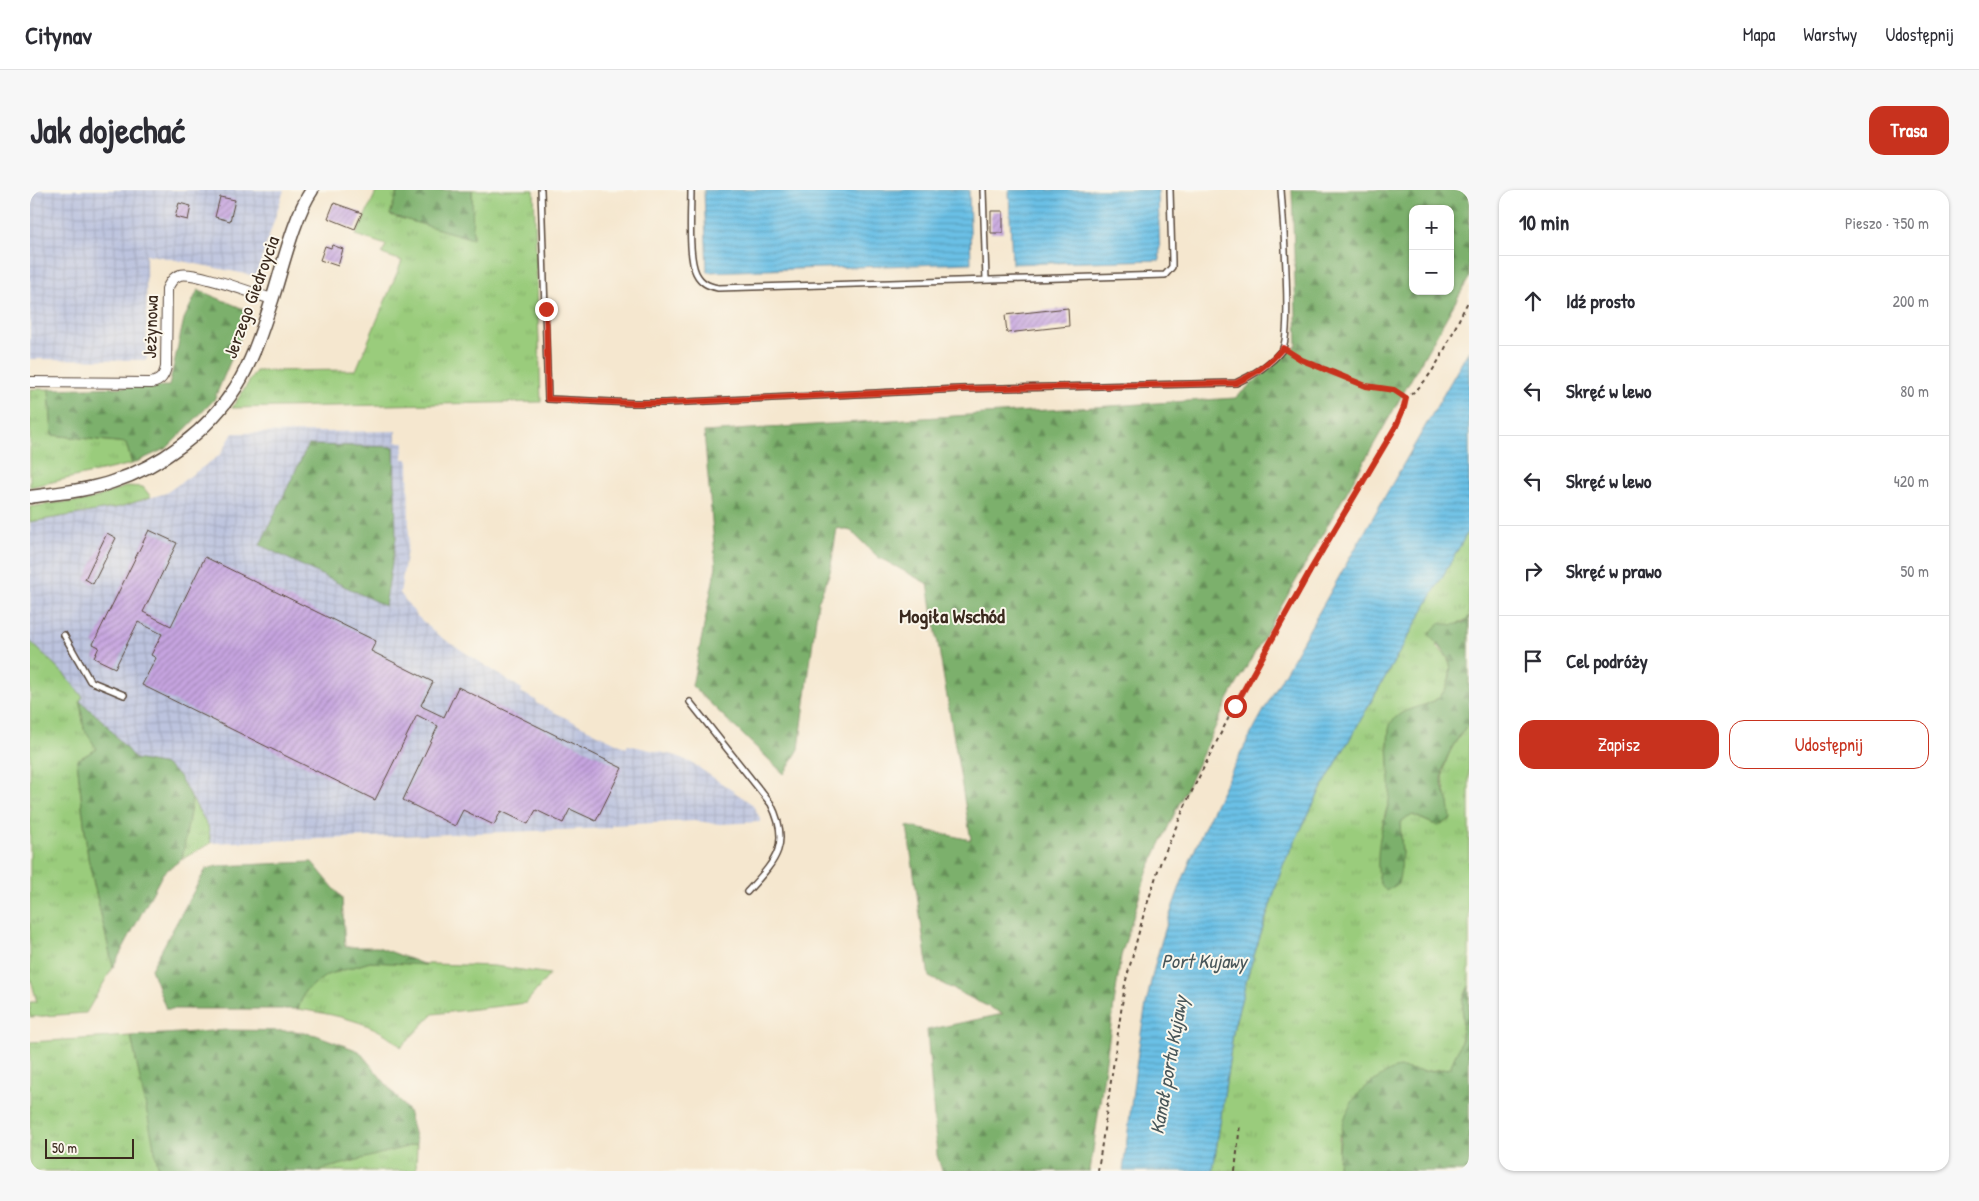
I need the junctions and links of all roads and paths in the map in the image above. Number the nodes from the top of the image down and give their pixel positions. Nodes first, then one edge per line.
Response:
1 (312, 190) edge
2 (541, 190) edge
3 (691, 190) edge
4 (983, 190) edge
5 (1170, 190) edge
6 (1281, 190) edge
7 (986, 280) junction
8 (272, 299) junction
9 (1469, 300) edge
10 (1283, 348) junction
11 (30, 382) edge
12 (1406, 398) junction
13 (30, 497) edge
14 (64, 635) dead end
15 (124, 695) dead end
16 (690, 702) dead end
17 (747, 892) dead end
18 (1240, 1124) dead end
19 (1098, 1171) edge
20 (1235, 1171) edge

1 - 8 street, Jerzego Giedroycia
2 - 10 lane
3 - 7 lane
4 - 7 lane
5 - 7 lane
6 - 10 lane
8 - 11 street, Jeżynowa
8 - 13 street, Jerzego Giedroycia
9 - 12 path
10 - 12 path
12 - 19 path
14 - 15 lane
16 - 17 lane
18 - 20 path

